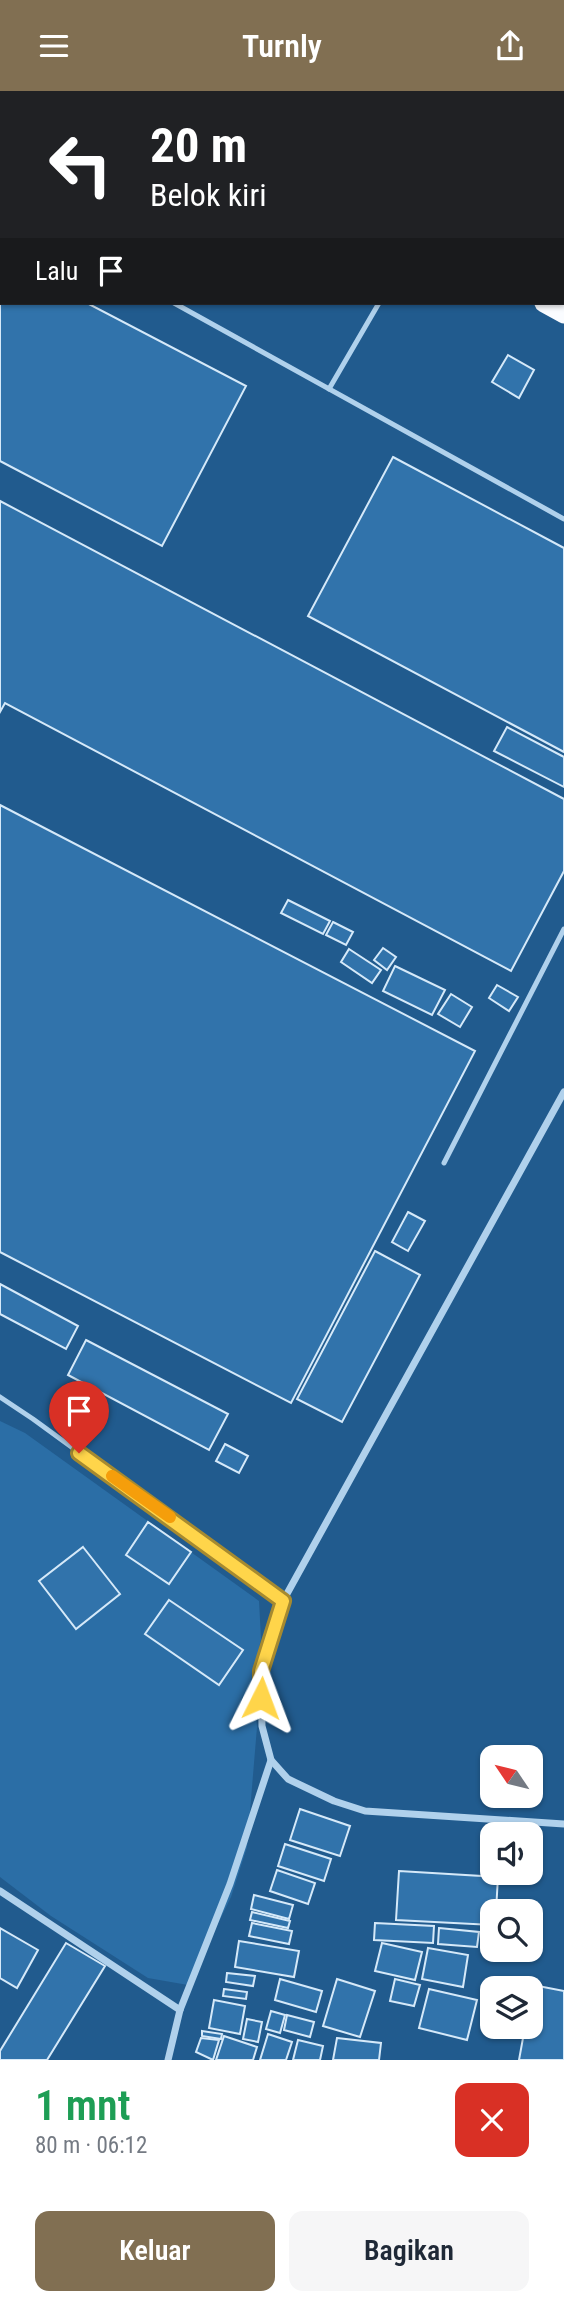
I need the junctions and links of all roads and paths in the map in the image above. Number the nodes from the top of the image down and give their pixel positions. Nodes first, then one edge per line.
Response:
1 (178, 305) edge
2 (378, 305) edge
3 (548, 305) edge
4 (564, 313) edge
5 (329, 389) junction
6 (564, 519) edge
7 (564, 929) edge
8 (564, 1092) edge
9 (444, 1163) dead end
10 (0, 1397) edge
11 (283, 1601) junction
12 (271, 1760) junction
13 (564, 1824) edge
14 (0, 1891) edge
15 (180, 2010) junction
16 (168, 2060) edge

1 - 5 lane
2 - 5 lane
3 - 4 highway
5 - 6 lane
7 - 9 lane
8 - 11 street
10 - 11 lane
11 - 12 street
12 - 13 street
12 - 15 street
14 - 15 street
15 - 16 street

